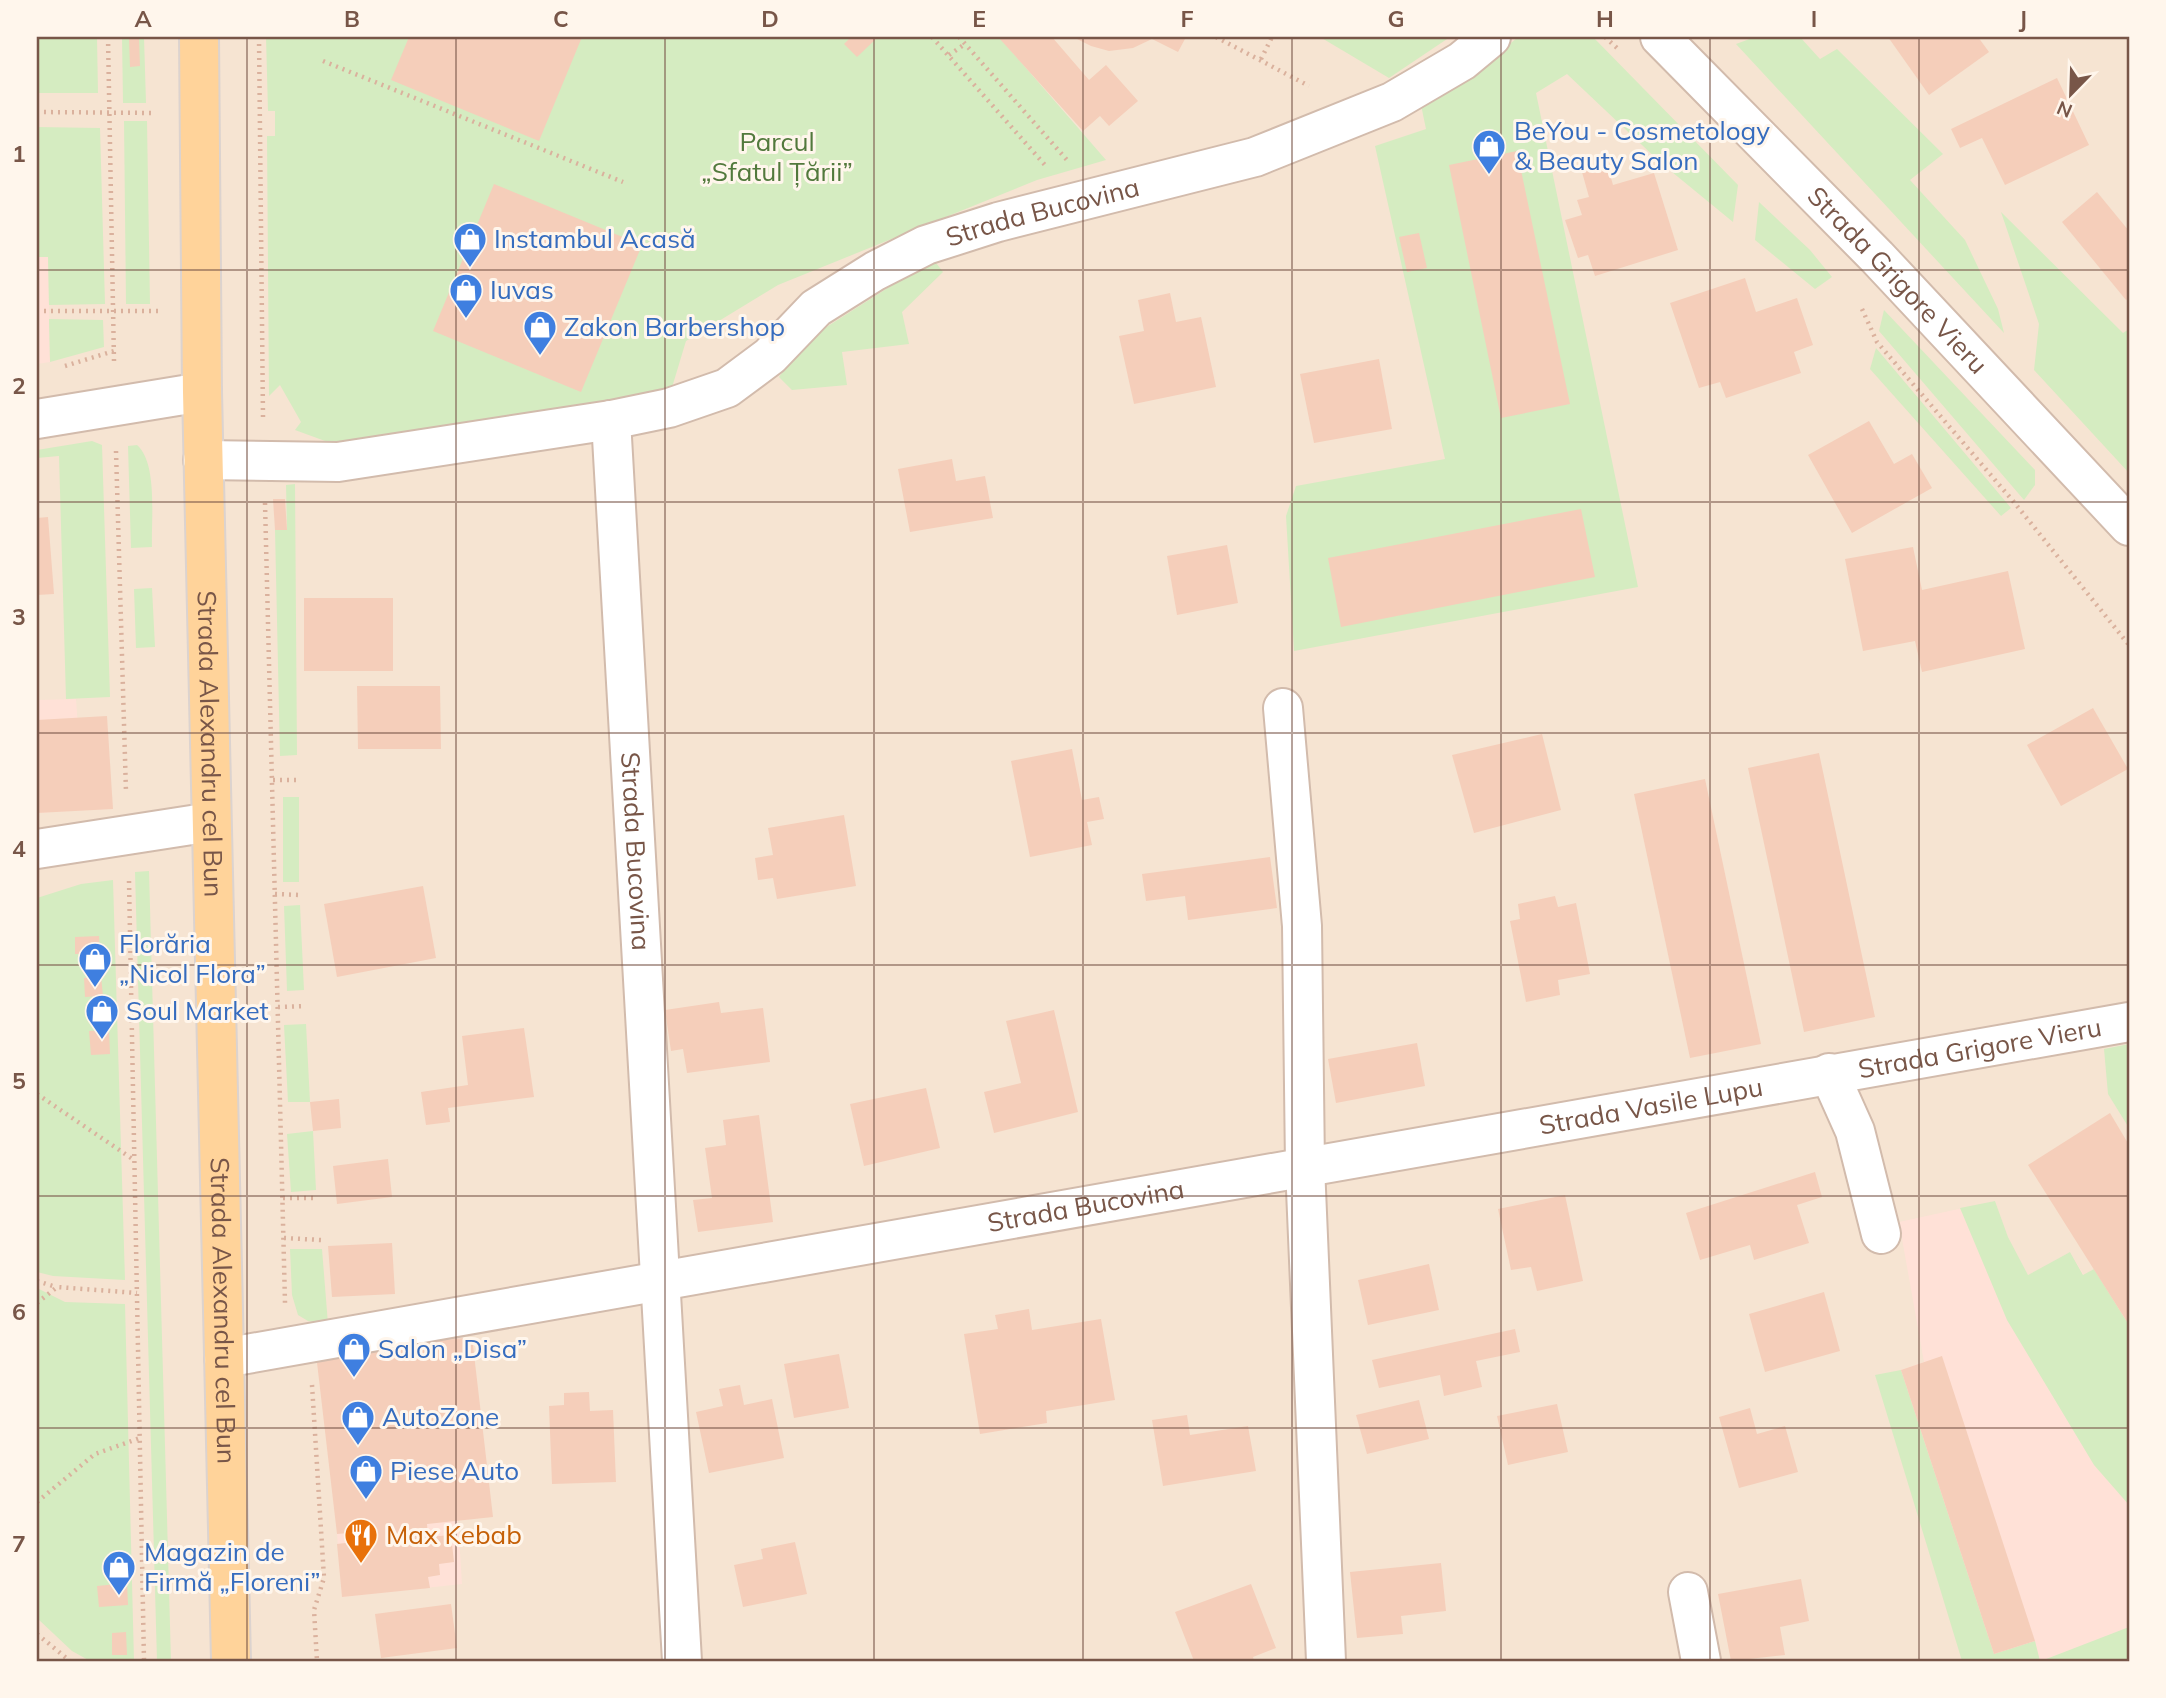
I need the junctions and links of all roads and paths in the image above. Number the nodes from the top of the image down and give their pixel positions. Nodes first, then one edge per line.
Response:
1 (199, 37) edge
2 (259, 37) edge
3 (932, 37) edge
4 (959, 37) edge
5 (1216, 37) edge
6 (1272, 37) edge
7 (1491, 37) edge
8 (1605, 37) edge
9 (1660, 37) edge
10 (965, 44) junction
11 (1622, 54) dead end
12 (949, 55) junction
13 (1261, 59) junction
14 (323, 61) dead end
15 (37, 112) edge
16 (109, 112) dead end
17 (1362, 115) junction
18 (1065, 158) junction
19 (623, 183) dead end
20 (1101, 197) junction
21 (1860, 304) dead end
22 (37, 311) edge
23 (201, 311) junction
24 (114, 351) dead end
25 (62, 367) dead end
26 (202, 392) junction
27 (37, 419) edge
28 (611, 420) junction
29 (203, 460) junction
30 (264, 460) junction
31 (2129, 526) edge
32 (2129, 645) edge
33 (1283, 708) dead end
34 (273, 780) junction
35 (298, 780) dead end
36 (211, 822) junction
37 (37, 849) edge
38 (275, 894) junction
39 (300, 895) dead end
40 (304, 1006) dead end
41 (278, 1007) junction
42 (2129, 1021) edge
43 (1829, 1073) junction
44 (37, 1094) edge
45 (134, 1160) dead end
46 (1305, 1166) junction
47 (282, 1198) junction
48 (317, 1198) dead end
49 (1881, 1234) dead end
50 (284, 1238) junction
51 (321, 1240) dead end
52 (37, 1281) edge
53 (660, 1283) junction
54 (57, 1287) junction
55 (137, 1293) dead end
56 (37, 1303) edge
57 (288, 1347) junction
58 (224, 1358) junction
59 (140, 1438) dead end
60 (37, 1502) edge
61 (1688, 1592) dead end
62 (37, 1634) edge
63 (70, 1661) edge
64 (231, 1661) edge
65 (317, 1661) edge
66 (682, 1661) edge
67 (1326, 1661) edge
68 (1701, 1661) edge

1 - 23 main road, Strada Alexandru cel Bun
2 - 30 path
3 - 12 path
4 - 10 path
5 - 13 path
6 - 13 path
7 - 17 street, Strada Bucovina
8 - 11 path
9 - 31 street, Strada Grigore Vieru
10 - 12 path
10 - 18 path
12 - 18 path
13 - 17 path
14 - 19 path
15 - 16 path
17 - 20 street, Strada Bucovina
18 - 20 path
20 - 28 street, Strada Bucovina
21 - 32 path
22 - 23 path
23 - 26 main road, Strada Alexandru cel Bun
24 - 25 path
26 - 27 street
26 - 29 main road, Strada Alexandru cel Bun
28 - 30 street, Strada Bucovina
28 - 53 street, Strada Bucovina
29 - 30 street, Strada Bucovina
29 - 36 main road, Strada Alexandru cel Bun
30 - 34 path
33 - 46 street
34 - 35 path
34 - 38 path
36 - 37 street
36 - 58 main road, Strada Alexandru cel Bun
38 - 39 path
38 - 41 path
40 - 41 path
41 - 47 path
42 - 43 street, Strada Grigore Vieru
43 - 46 street, Strada Vasile Lupu
43 - 49 street
44 - 45 path
46 - 53 street, Strada Bucovina
46 - 67 street
47 - 48 path
47 - 50 path
50 - 51 path
50 - 57 path
52 - 54 path
53 - 57 street, Strada Bucovina
53 - 66 street, Strada Bucovina
54 - 55 path
54 - 56 path
57 - 58 street, Strada Bucovina
57 - 65 path
58 - 64 main road, Strada Alexandru cel Bun
59 - 60 path
61 - 68 street
62 - 63 path

